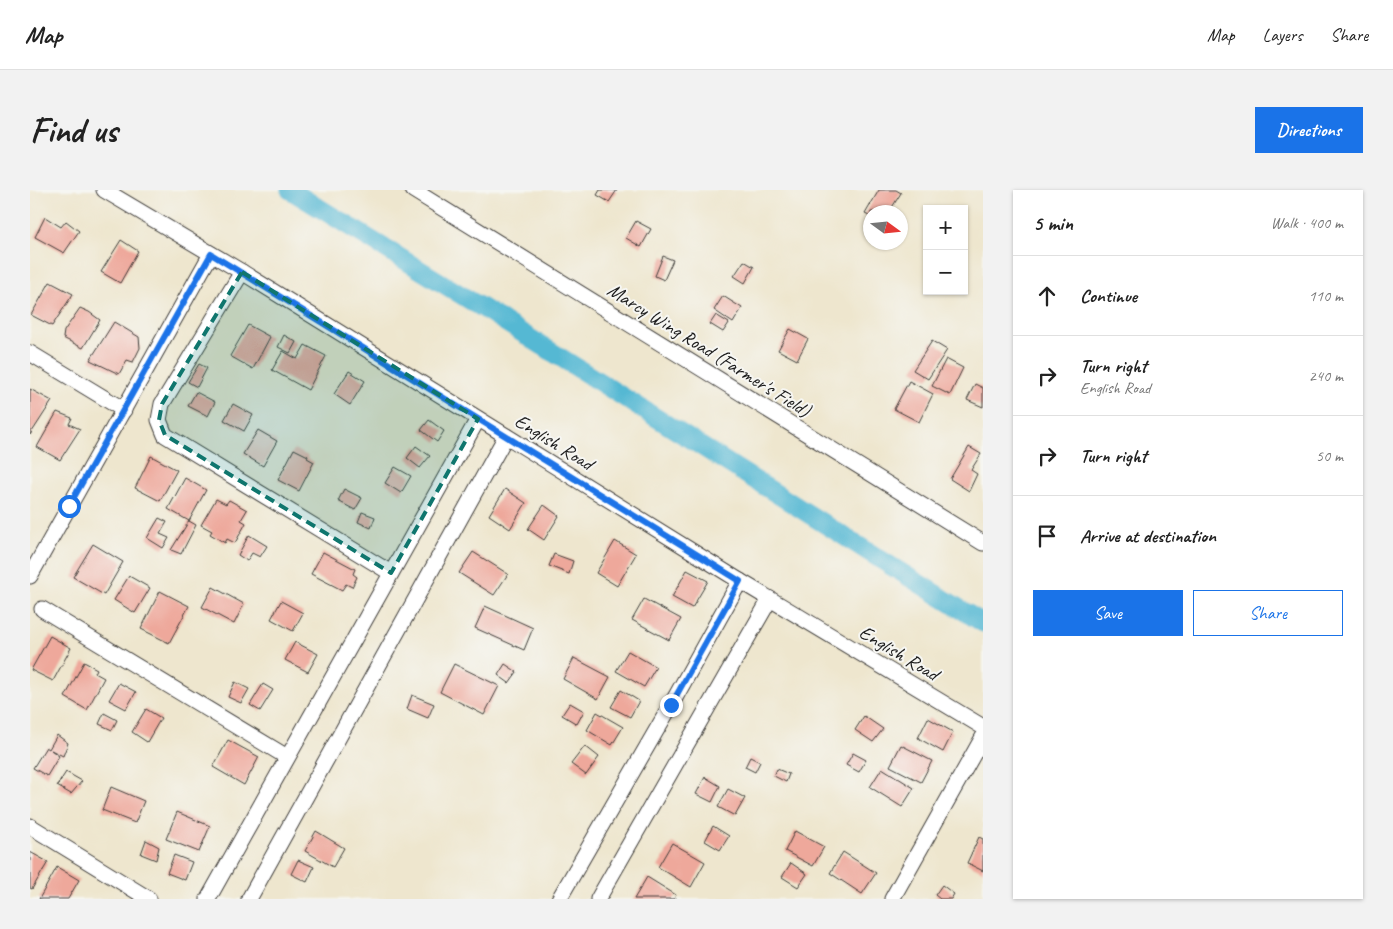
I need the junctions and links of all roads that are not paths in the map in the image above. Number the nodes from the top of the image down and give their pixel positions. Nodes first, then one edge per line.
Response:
1 (104, 190) edge
2 (413, 190) edge
3 (211, 254) junction
4 (242, 272) junction
5 (30, 353) edge
6 (124, 410) junction
7 (478, 419) junction
8 (506, 436) junction
9 (983, 543) edge
10 (391, 573) junction
11 (30, 576) edge
12 (740, 581) junction
13 (770, 599) junction
14 (42, 610) dead end
15 (983, 727) edge
16 (983, 737) edge
17 (287, 758) junction
18 (30, 826) edge
19 (149, 899) edge
20 (208, 899) edge
21 (249, 899) edge
22 (559, 899) edge
23 (598, 899) edge
24 (892, 899) edge

1 - 3 street, English Road
2 - 9 street, Marcy Wing Road (Farmer's Field)
3 - 4 street, English Road
3 - 6 street
4 - 7 street, English Road
4 - 10 street
5 - 6 street
6 - 11 street
7 - 8 street, English Road
7 - 10 street
8 - 12 street, English Road
8 - 21 street
10 - 17 street
12 - 13 street, English Road
12 - 22 street
13 - 15 street, English Road
13 - 23 street
14 - 17 street
16 - 24 street
17 - 20 street
18 - 19 street

